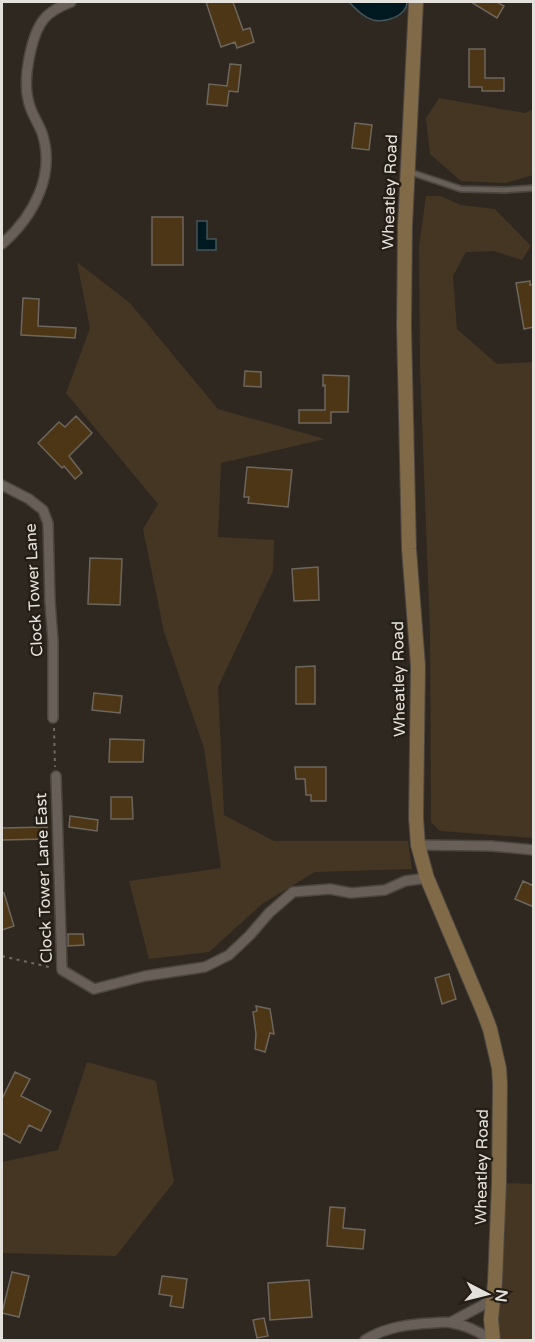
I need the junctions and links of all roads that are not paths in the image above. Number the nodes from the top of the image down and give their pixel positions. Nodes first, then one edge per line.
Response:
1 (70, 2) edge
2 (416, 2) edge
3 (407, 171) junction
4 (534, 188) edge
5 (2, 244) edge
6 (2, 485) edge
7 (53, 718) road end
8 (56, 776) road end
9 (418, 845) junction
10 (534, 850) edge
11 (427, 878) junction
12 (493, 1295) junction
13 (451, 1322) junction
14 (365, 1341) edge
15 (492, 1341) edge

1 - 5 street
2 - 3 main road, Wheatley Road
3 - 4 lane
3 - 9 main road, Wheatley Road
6 - 7 street, Clock Tower Lane
8 - 11 street, Clock Tower Lane East
9 - 10 street
9 - 11 main road, Wheatley Road
11 - 12 main road, Wheatley Road
12 - 13 street
12 - 15 main road, Wheatley Road
13 - 14 street
13 - 15 street

